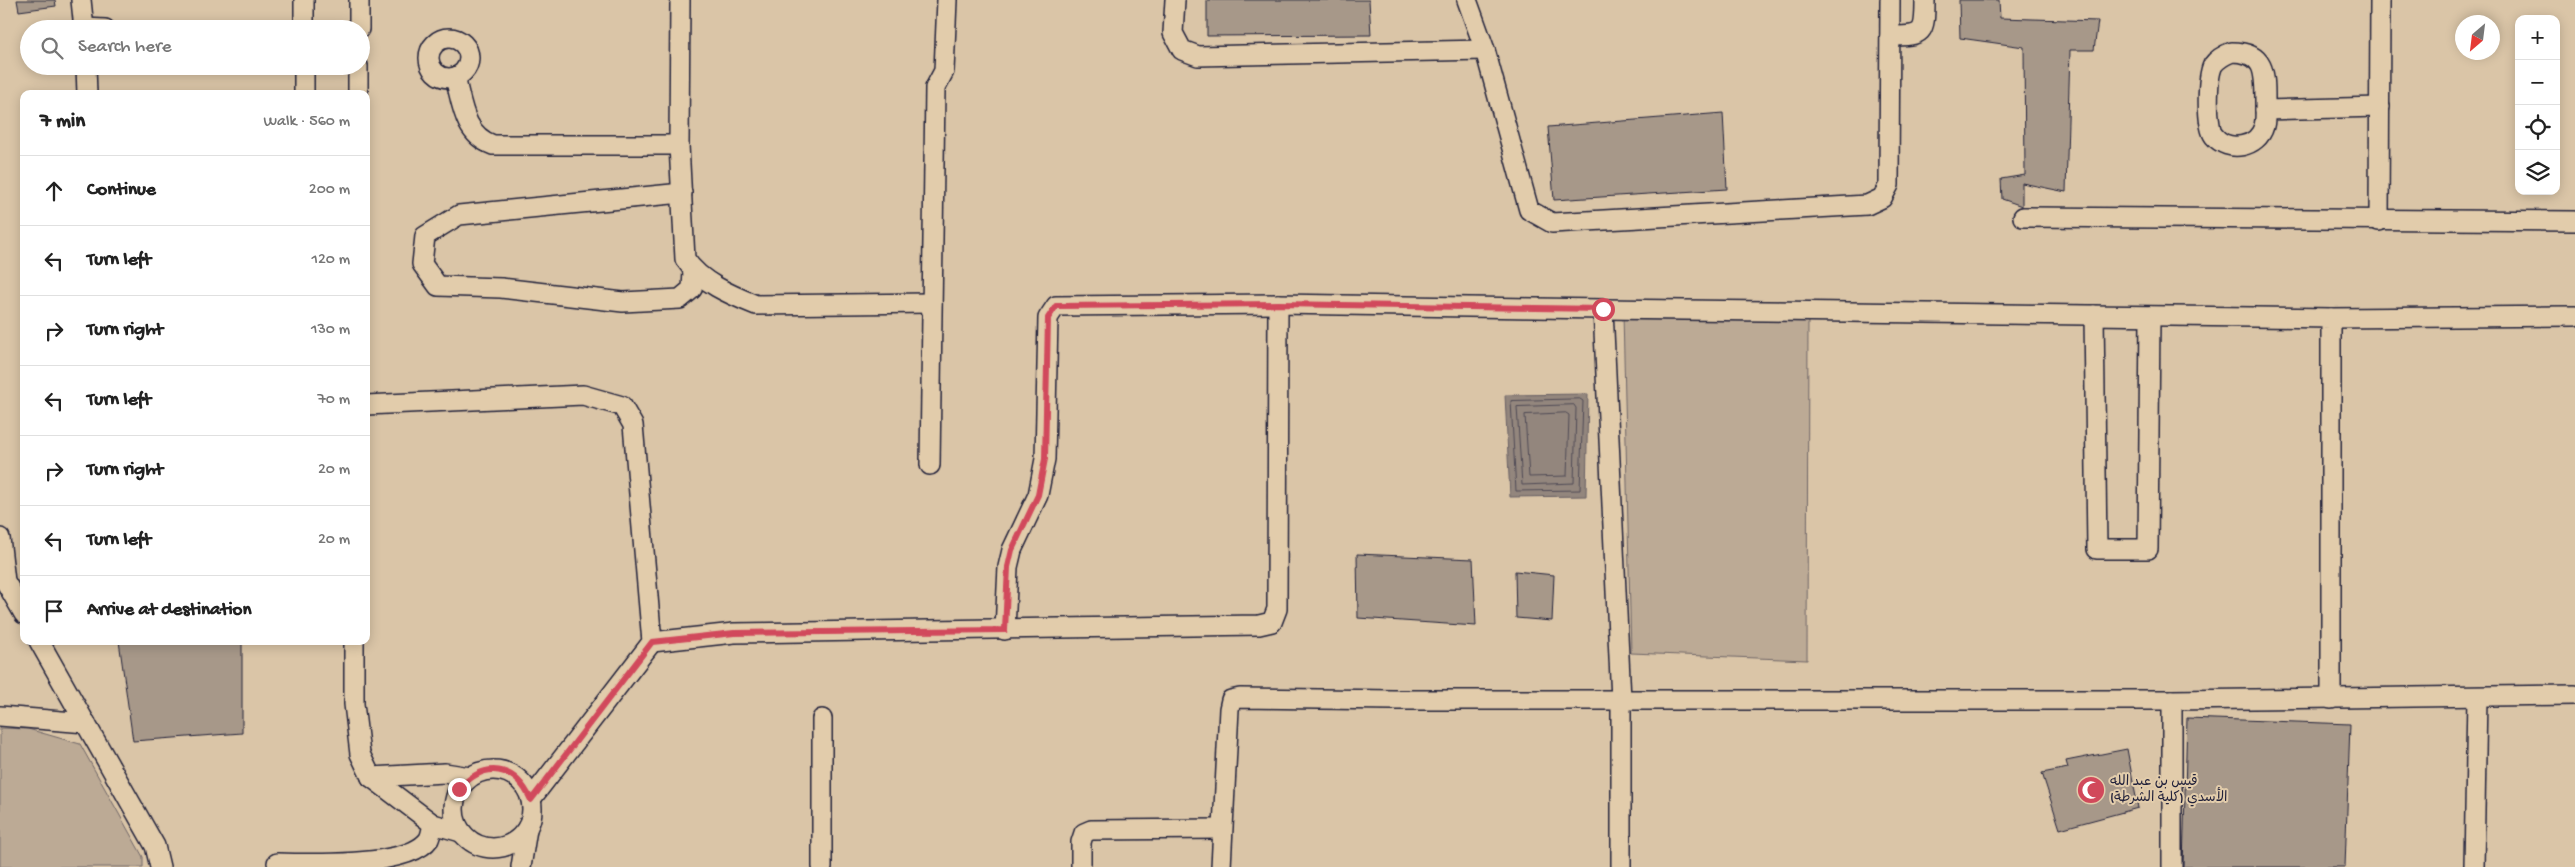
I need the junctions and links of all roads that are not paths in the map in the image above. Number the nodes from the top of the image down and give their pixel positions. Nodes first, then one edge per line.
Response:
1 (81, 0) edge
2 (304, 0) edge
3 (359, 0) edge
4 (680, 0) edge
5 (947, 0) edge
6 (1174, 0) edge
7 (1467, 0) edge
8 (1890, 0) edge
9 (1925, 0) edge
10 (2380, 0) edge
11 (83, 20) edge
12 (304, 20) edge
13 (359, 20) edge
14 (1890, 36) junction
15 (1485, 50) junction
16 (87, 75) edge
17 (304, 75) edge
18 (358, 75) edge
19 (455, 77) dead end
20 (88, 90) edge
21 (304, 90) edge
22 (358, 90) edge
23 (2380, 107) junction
24 (2265, 110) junction
25 (679, 145) junction
26 (682, 193) junction
27 (2023, 217) dead end
28 (2379, 221) junction
29 (2575, 221) edge
30 (693, 271) junction
31 (932, 303) junction
32 (1278, 304) junction
33 (1603, 309) junction
34 (2094, 315) junction
35 (2150, 316) junction
36 (2575, 316) edge
37 (2331, 318) junction
38 (370, 405) edge
39 (930, 464) dead end
40 (0, 538) edge
41 (20, 607) edge
42 (1005, 630) junction
43 (652, 642) junction
44 (41, 645) edge
45 (354, 645) edge
46 (2575, 695) edge
47 (2477, 697) junction
48 (2331, 699) junction
49 (1621, 700) junction
50 (2172, 700) junction
51 (0, 716) edge
52 (822, 719) dead end
53 (86, 723) junction
54 (371, 777) junction
55 (470, 777) junction
56 (531, 800) junction
57 (433, 824) junction
58 (527, 829) junction
59 (1222, 829) junction
60 (461, 832) junction
61 (487, 848) junction
62 (277, 863) dead end
63 (521, 865) edge
64 (160, 867) edge
65 (822, 867) edge
66 (1081, 867) edge
67 (1221, 867) edge
68 (1621, 867) edge
69 (2172, 867) edge
70 (2474, 867) edge

1 - 11 lane
2 - 12 lane
3 - 13 lane
4 - 25 lane
5 - 31 lane
6 - 15 lane
7 - 15 lane
8 - 14 lane
9 - 14 lane
10 - 23 lane
14 - 15 lane
16 - 20 lane
17 - 21 lane
18 - 22 lane
19 - 25 lane
23 - 24 lane
23 - 28 lane
24 - 24 lane
25 - 26 lane
26 - 30 lane
26 - 30 lane
27 - 28 lane
28 - 29 lane
30 - 31 lane
31 - 39 lane
32 - 33 lane
32 - 42 lane
32 - 42 lane
33 - 34 lane
33 - 49 lane
34 - 35 lane
34 - 35 lane
35 - 37 lane
36 - 37 lane
37 - 48 lane
38 - 43 lane
40 - 41 lane
42 - 43 lane
43 - 56 lane
44 - 53 lane
45 - 54 lane
46 - 47 lane
47 - 48 lane
47 - 70 lane
48 - 50 lane
49 - 50 lane
49 - 59 lane
49 - 68 lane
50 - 69 lane
51 - 53 lane
52 - 65 lane
53 - 64 lane
54 - 55 lane
54 - 57 lane
55 - 56 lane
55 - 60 lane
56 - 58 lane
57 - 60 lane
57 - 62 lane
58 - 61 lane
58 - 63 lane
59 - 66 lane
59 - 67 lane
60 - 61 lane
61 - 63 lane

